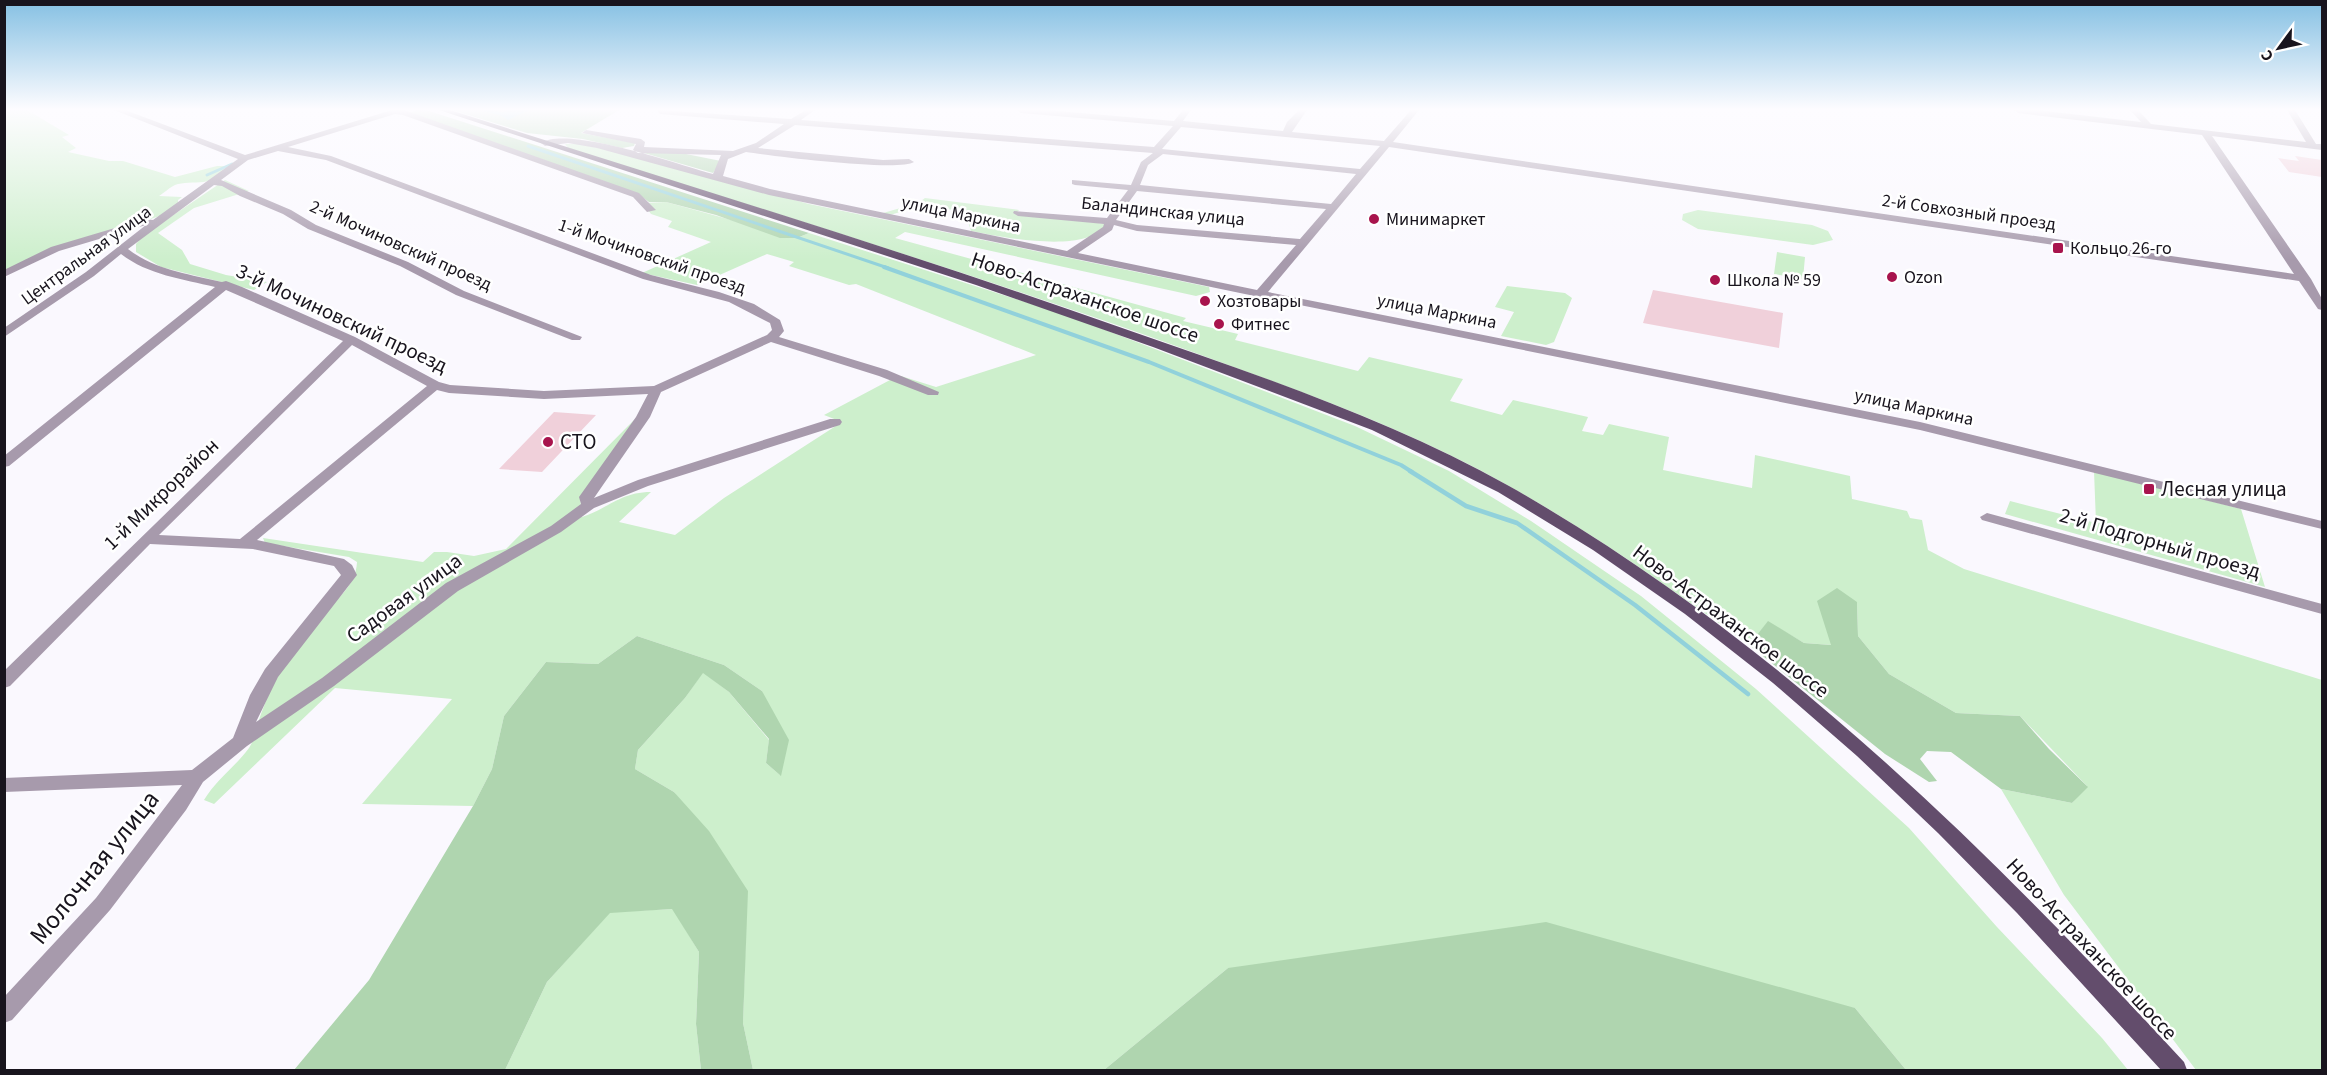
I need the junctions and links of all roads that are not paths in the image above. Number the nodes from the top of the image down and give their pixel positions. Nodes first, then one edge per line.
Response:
1 (242, 160) edge
2 (334, 160) edge
3 (539, 160) edge
4 (598, 160) edge
5 (661, 160) edge
6 (723, 160) edge
7 (853, 160) edge
8 (1149, 160) edge
9 (1242, 160) edge
10 (1373, 160) edge
11 (1492, 160) edge
12 (2224, 160) edge
13 (909, 162) dead end
14 (1362, 172) junction
15 (714, 177) junction
16 (215, 182) junction
17 (1075, 182) dead end
18 (1134, 187) junction
19 (1334, 207) junction
20 (651, 210) dead end
21 (1018, 213) dead end
22 (164, 218) junction
23 (1110, 221) junction
24 (1304, 243) junction
25 (122, 250) junction
26 (1070, 255) junction
27 (4, 273) edge
28 (226, 284) junction
29 (2313, 286) edge
30 (1260, 294) junction
31 (2322, 307) edge
32 (4, 334) edge
33 (576, 337) dead end
34 (771, 338) junction
35 (351, 340) junction
36 (435, 385) junction
37 (656, 390) junction
38 (933, 392) dead end
39 (835, 422) dead end
40 (4, 463) edge
41 (589, 505) junction
42 (1987, 516) dead end
43 (2322, 525) edge
44 (146, 539) junction
45 (243, 544) junction
46 (2322, 609) edge
47 (4, 682) edge
48 (241, 741) junction
49 (196, 777) junction
50 (4, 785) edge
51 (4, 1013) edge
52 (2176, 1071) edge

1 - 16 street, Центральная улица
2 - 34 street, 1-й Мочиновский проезд
3 - 20 street
4 - 52 main road, Ново-Астраханское шоссе
5 - 15 street, улица Маркина
6 - 15 street
7 - 13 street
8 - 18 street
9 - 14 street
10 - 14 street
11 - 29 street, 2-й Совхозный проезд
12 - 29 street
14 - 19 street
15 - 26 street, улица Маркина
16 - 22 street, Центральная улица
16 - 33 street, 2-й Мочиновский проезд
17 - 18 street
18 - 19 street
18 - 23 street
19 - 24 street
21 - 23 street, Баландинская улица
22 - 25 street, Центральная улица
22 - 27 street
23 - 24 street, Баландинская улица
23 - 26 street
24 - 30 street
25 - 28 street, 3-й Мочиновский проезд
25 - 32 street, Центральная улица
26 - 30 street, улица Маркина
28 - 35 street, 3-й Мочиновский проезд
28 - 40 street
29 - 31 street
30 - 43 street, улица Маркина
34 - 37 street, 3-й Мочиновский проезд
34 - 38 street
35 - 36 street, 3-й Мочиновский проезд
35 - 44 street, 1-й Микрорайон
36 - 37 street, 3-й Мочиновский проезд
36 - 45 street
37 - 41 street
39 - 41 street, Садовая улица
41 - 48 street, Садовая улица
42 - 46 street, 2-й Подгорный проезд
44 - 45 street
44 - 47 street, 1-й Микрорайон
45 - 48 street
48 - 49 street, Садовая улица
49 - 50 street
49 - 51 street, Молочная улица

